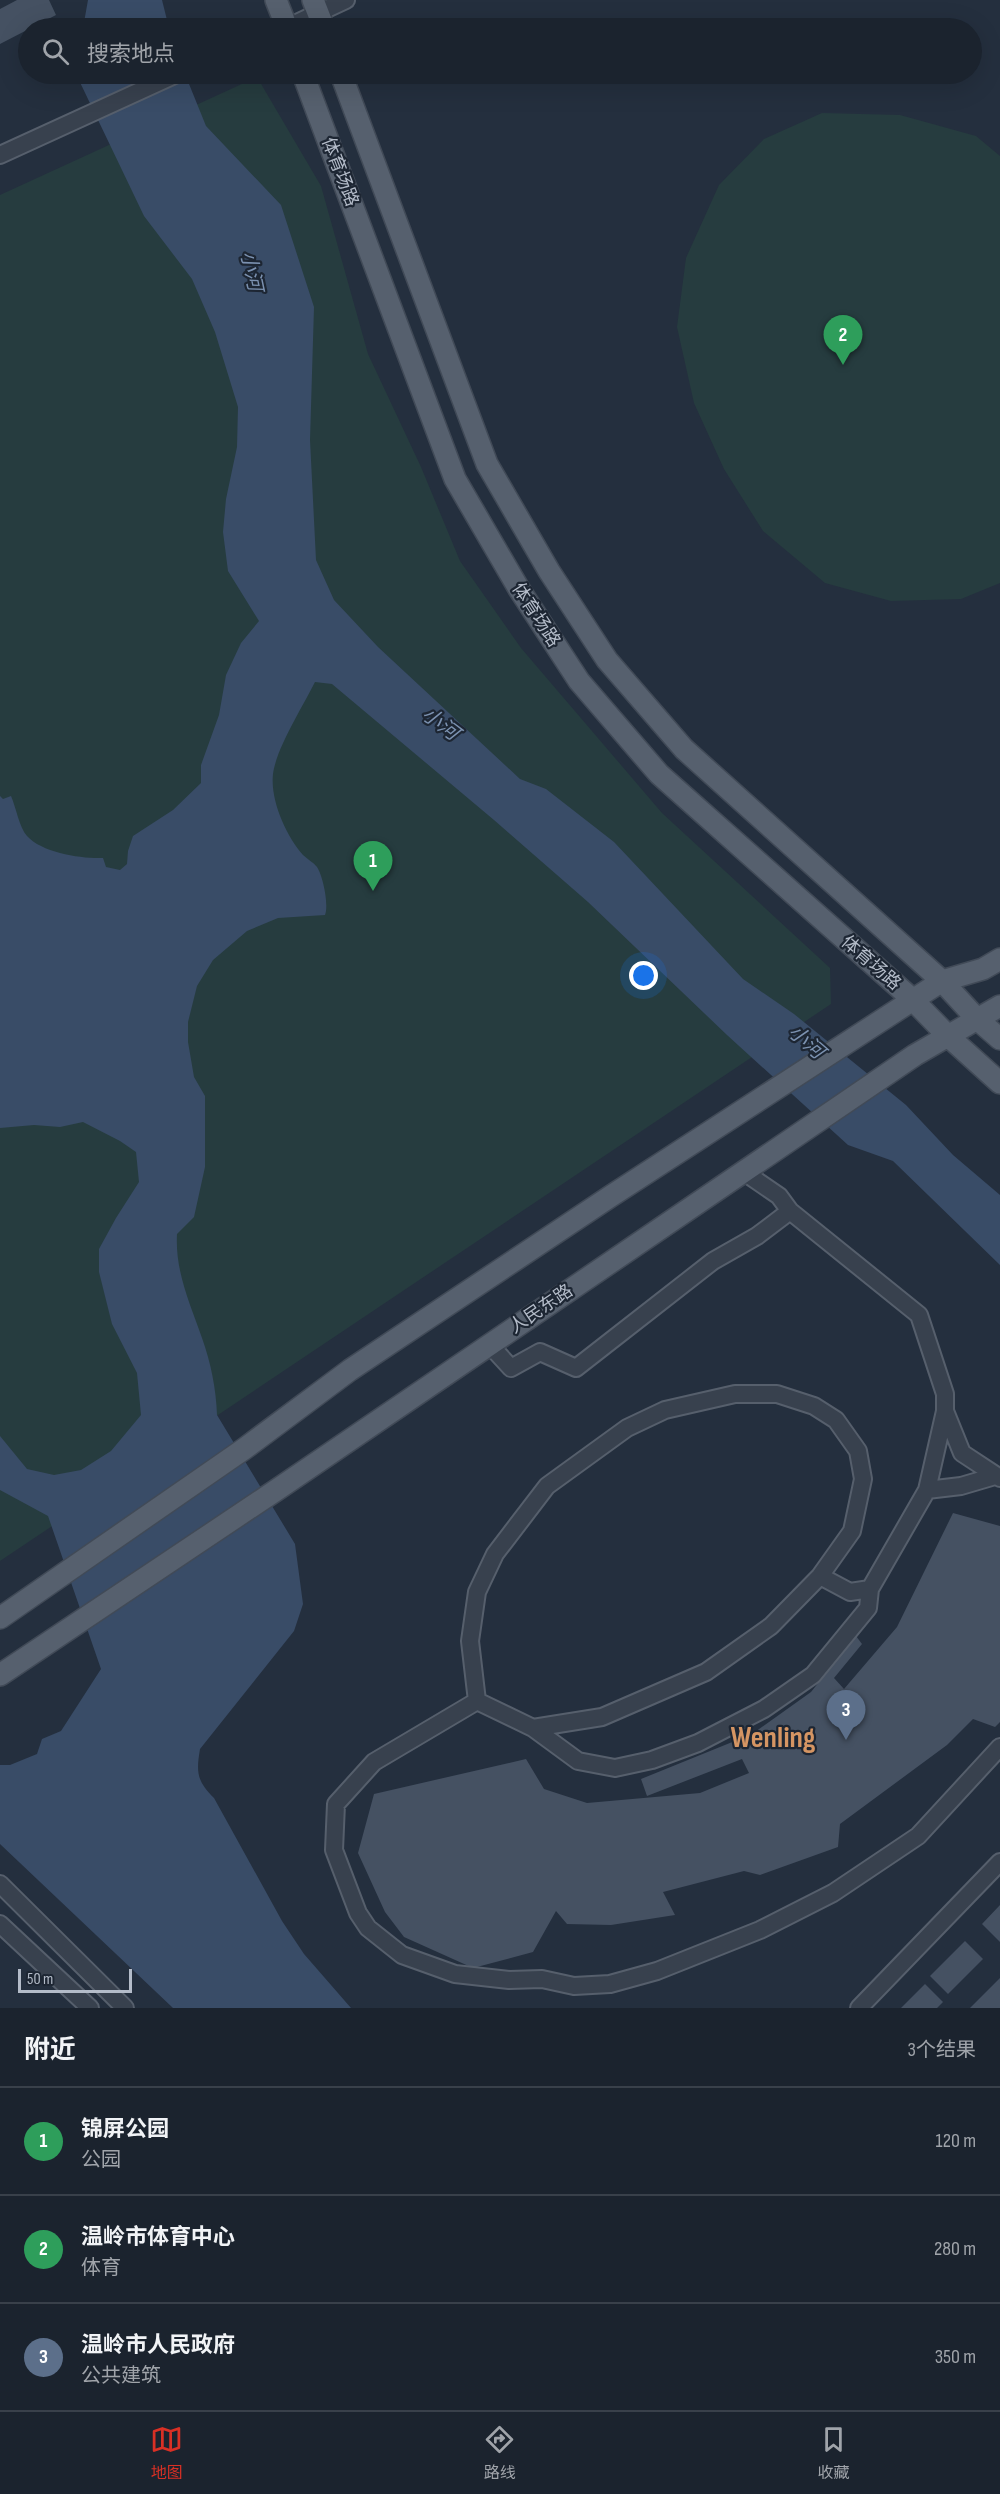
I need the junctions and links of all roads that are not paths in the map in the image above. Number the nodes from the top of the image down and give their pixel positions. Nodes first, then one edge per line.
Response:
1 (276, 0) edge
2 (346, 0) edge
3 (298, 18) edge
4 (308, 18) edge
5 (154, 84) edge
6 (307, 84) edge
7 (345, 84) edge
8 (0, 155) edge
9 (1000, 959) edge
10 (942, 981) junction
11 (912, 999) junction
12 (1000, 1006) edge
13 (977, 1019) junction
14 (948, 1036) junction
15 (1000, 1039) edge
16 (1000, 1083) edge
17 (744, 1172) junction
18 (790, 1211) junction
19 (489, 1344) junction
20 (945, 1411) junction
21 (998, 1477) edge
22 (927, 1490) junction
23 (820, 1576) junction
24 (870, 1589) junction
25 (0, 1618) edge
26 (0, 1674) edge
27 (477, 1701) junction
28 (533, 1728) junction
29 (1000, 1747) edge
30 (1000, 1862) edge
31 (0, 1884) edge
32 (0, 1924) edge
33 (90, 2008) edge
34 (124, 2008) edge
35 (859, 2008) edge

1 - 3 main road
2 - 4 street
5 - 8 street
6 - 11 main road, 体育场路
7 - 10 main road, 体育场路
9 - 10 main road
10 - 11 main road
10 - 13 main road, 体育场路
11 - 14 main road, 体育场路
11 - 25 main road
12 - 13 main road
13 - 14 main road
13 - 15 main road, 体育场路
14 - 16 main road, 体育场路
14 - 17 main road, 人民东路
17 - 18 street
17 - 19 main road, 人民东路
18 - 19 street
18 - 20 street
19 - 26 main road, 人民东路
20 - 21 street
20 - 22 street
21 - 22 street
22 - 24 street
23 - 24 street
23 - 27 street
23 - 28 street
24 - 28 street
27 - 28 street
27 - 29 street
30 - 35 street
31 - 34 street
32 - 33 street

